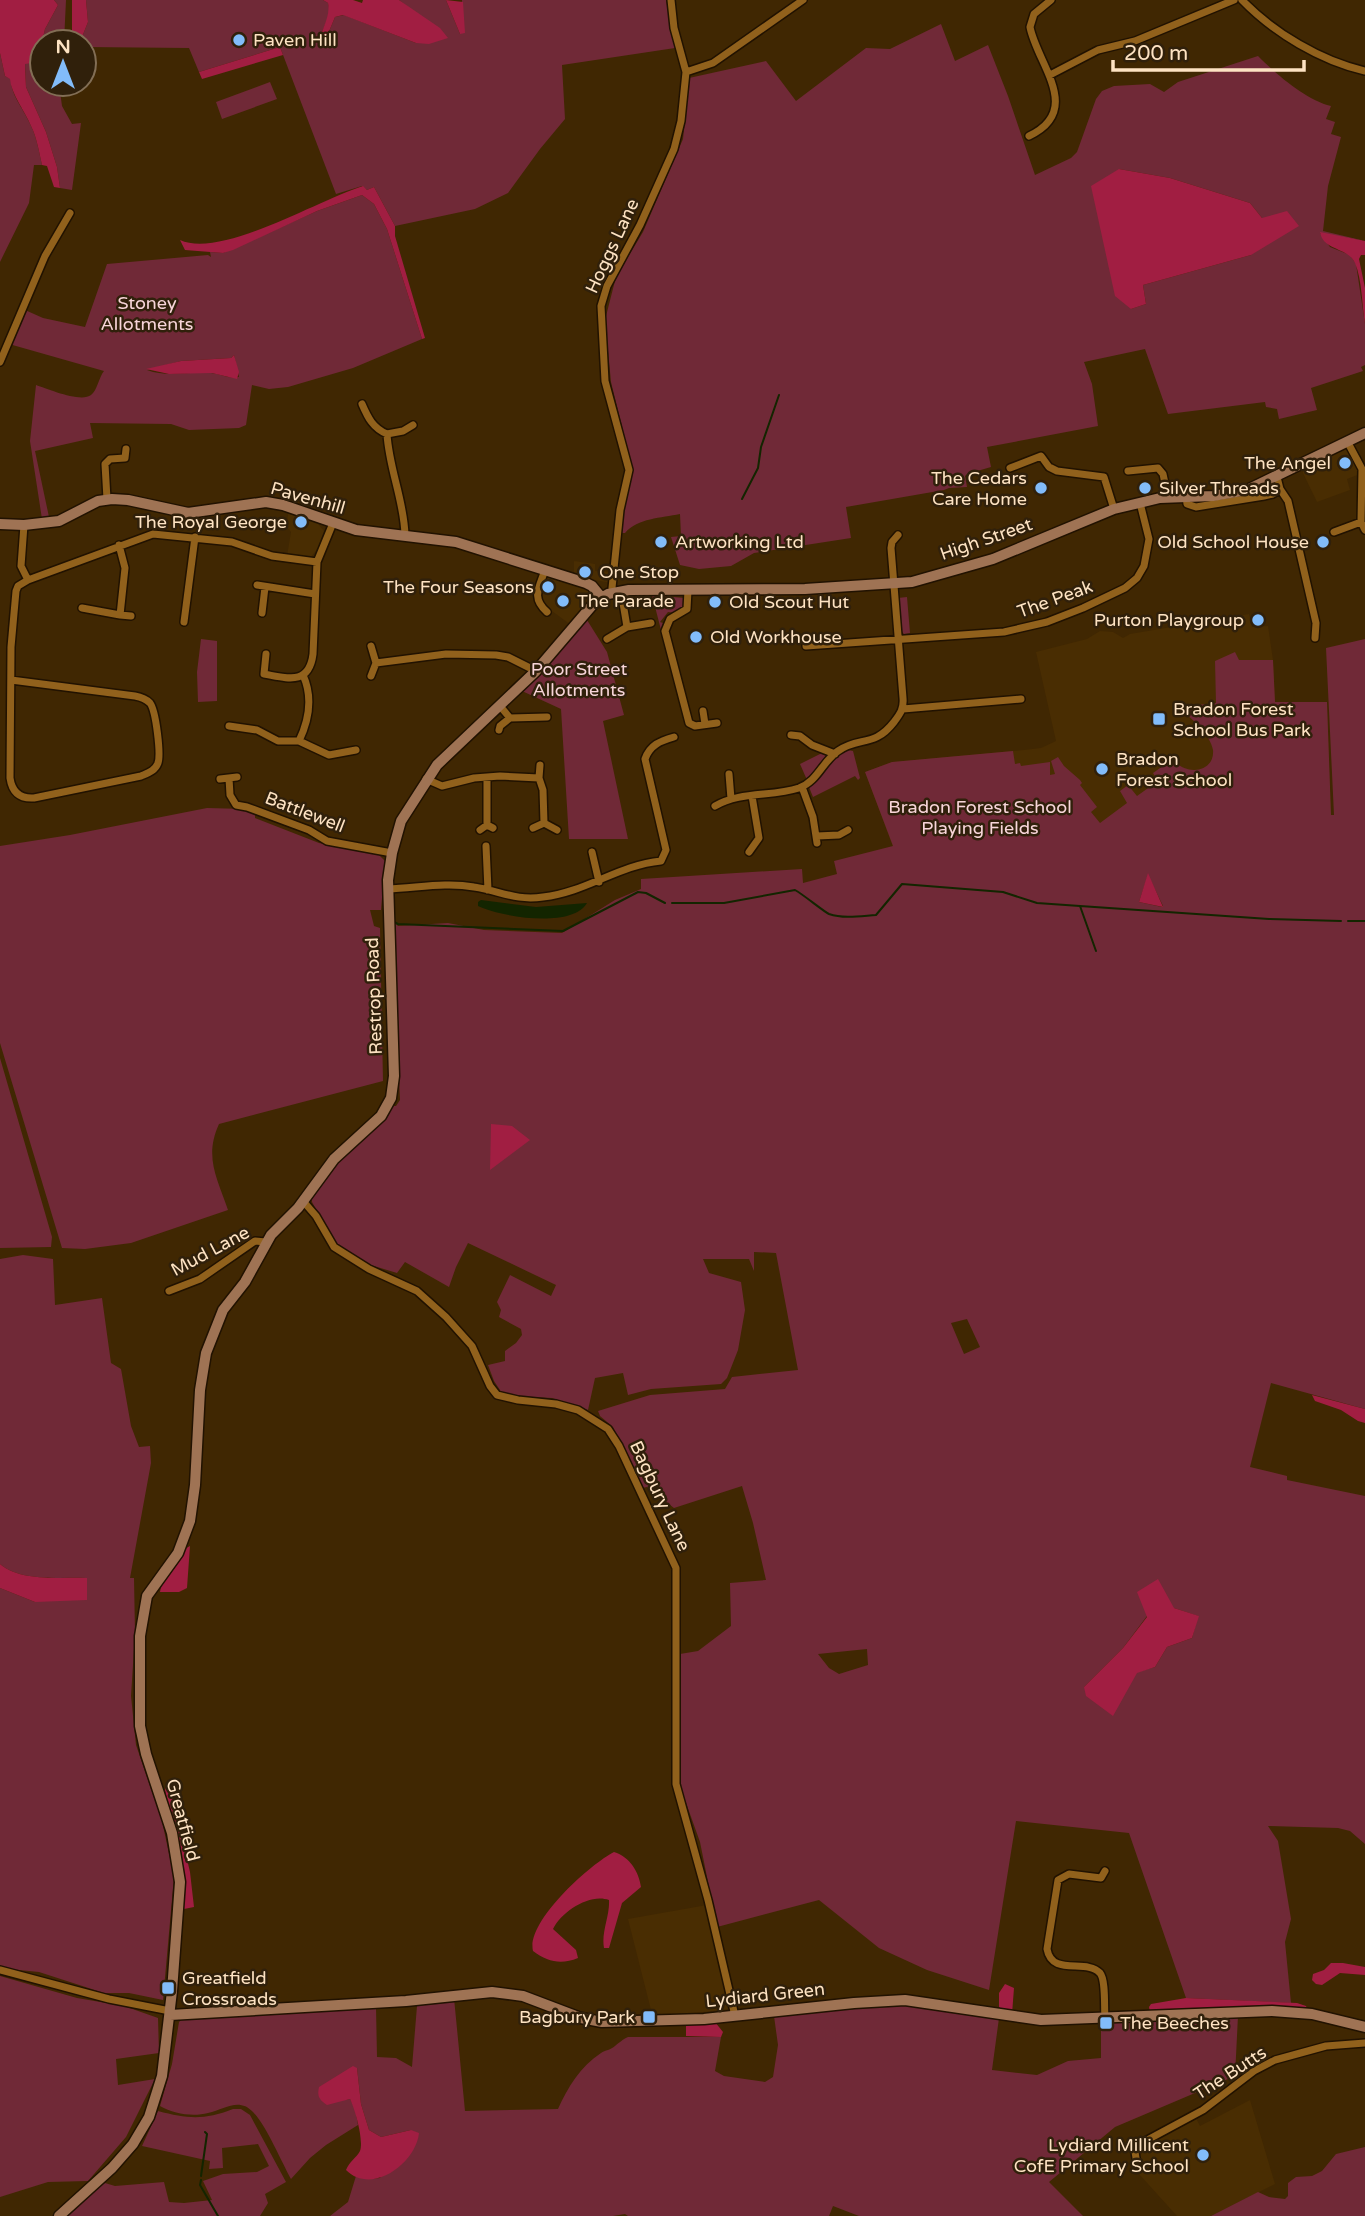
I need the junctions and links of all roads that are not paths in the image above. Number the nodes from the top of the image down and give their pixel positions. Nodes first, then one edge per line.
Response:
1 (671, 0) edge
2 (803, 0) edge
3 (1051, 0) edge
4 (1234, 0) edge
5 (1242, 0) edge
6 (1365, 71) edge
7 (685, 72) junction
8 (1050, 75) junction
9 (1029, 136) dead end
10 (70, 213) dead end
11 (0, 362) edge
12 (362, 404) dead end
13 (413, 425) dead end
14 (1365, 433) edge
15 (387, 434) junction
16 (1347, 442) junction
17 (126, 449) dead end
18 (106, 451) dead end
19 (110, 459) junction
20 (1010, 468) dead end
21 (1128, 471) dead end
22 (1279, 483) junction
23 (1168, 497) junction
24 (107, 499) junction
25 (1140, 503) junction
26 (1114, 509) junction
27 (1361, 522) junction
28 (333, 523) junction
29 (0, 524) edge
30 (24, 524) junction
31 (1365, 530) edge
32 (1334, 532) dead end
33 (405, 535) junction
34 (195, 537) junction
35 (893, 538) dead end
36 (119, 545) junction
37 (317, 562) junction
38 (545, 570) junction
39 (28, 580) junction
40 (894, 584) junction
41 (688, 590) junction
42 (617, 592) junction
43 (315, 594) junction
44 (601, 597) junction
45 (82, 608) dead end
46 (542, 611) dead end
47 (261, 612) dead end
48 (120, 615) junction
49 (131, 616) dead end
50 (184, 622) dead end
51 (651, 623) dead end
52 (627, 626) junction
53 (1315, 638) dead end
54 (607, 639) dead end
55 (898, 640) junction
56 (371, 646) dead end
57 (806, 646) dead end
58 (266, 654) dead end
59 (376, 663) junction
60 (536, 671) junction
61 (303, 675) junction
62 (371, 676) dead end
63 (11, 680) junction
64 (1021, 699) dead end
65 (500, 706) junction
66 (903, 709) junction
67 (703, 711) dead end
68 (547, 717) dead end
69 (510, 718) junction
70 (718, 723) dead end
71 (705, 724) junction
72 (233, 729) dead end
73 (499, 730) dead end
74 (791, 735) dead end
75 (674, 737) dead end
76 (299, 741) junction
77 (351, 754) dead end
78 (835, 754) junction
79 (540, 765) dead end
80 (728, 774) dead end
81 (487, 777) junction
82 (220, 779) dead end
83 (426, 779) junction
84 (539, 779) junction
85 (802, 787) junction
86 (752, 796) junction
87 (731, 799) junction
88 (715, 806) dead end
89 (544, 823) junction
90 (487, 828) dead end
91 (533, 828) dead end
92 (557, 830) dead end
93 (848, 830) dead end
94 (486, 846) dead end
95 (592, 852) dead end
96 (749, 852) dead end
97 (392, 853) junction
98 (600, 882) junction
99 (388, 889) junction
100 (488, 890) junction
101 (303, 1201) junction
102 (266, 1242) junction
103 (169, 1291) dead end
104 (198, 1408) joint
105 (1103, 1878) dead end
106 (0, 1970) edge
107 (170, 2013) junction
108 (734, 2016) junction
109 (1105, 2018) junction
110 (1365, 2027) edge
111 (1365, 2043) edge
112 (1137, 2164) dead end
113 (59, 2216) edge

1 - 7 street, Hoggs Lane
2 - 7 street
3 - 8 street
4 - 8 street
5 - 6 street
7 - 42 street, Hoggs Lane
8 - 9 street
10 - 11 street
12 - 15 street
13 - 15 street
14 - 16 street, High Street
15 - 33 street
16 - 22 street, High Street
16 - 27 street
17 - 19 street
18 - 19 street
19 - 24 street
20 - 26 street
21 - 23 street
22 - 23 street, High Street
22 - 53 street
23 - 25 street, High Street
24 - 28 street, Pavenhill
24 - 30 street
25 - 26 street, High Street
25 - 55 street, The Peak
26 - 40 street, High Street
27 - 31 street
27 - 32 street
28 - 33 street, Pavenhill
28 - 37 street
29 - 30 street
30 - 39 street
33 - 38 street, Pavenhill
34 - 36 street
34 - 37 street
34 - 50 street
35 - 40 street
36 - 39 street
36 - 48 street
37 - 43 street
38 - 44 street, Pavenhill
38 - 46 street
39 - 63 street
40 - 41 street, High Street
40 - 55 street
41 - 42 street, High Street
41 - 71 street
42 - 44 street, High Street
42 - 52 street, Hoggs Lane
43 - 47 street
43 - 61 street
44 - 60 street, Restrop Road
45 - 48 street
48 - 49 street
51 - 52 street
52 - 54 street
55 - 57 street, The Peak
55 - 66 street
56 - 59 street
58 - 61 street
59 - 60 street
59 - 62 street
60 - 65 street, Restrop Road
61 - 76 street
63 - 63 street
64 - 66 street
65 - 69 street
65 - 83 street, Restrop Road
66 - 78 street
67 - 71 street
68 - 69 street
69 - 73 street
70 - 71 street
72 - 76 street
74 - 78 street
75 - 98 street
76 - 77 street
78 - 85 street
79 - 84 street
80 - 87 street
81 - 83 street
81 - 84 street
81 - 90 street
82 - 97 street, Battlewell
83 - 97 street, Restrop Road
84 - 89 street
85 - 86 street
85 - 93 street
86 - 87 street
86 - 96 street
87 - 88 street
89 - 91 street
89 - 92 street
94 - 100 street
95 - 98 street
97 - 99 street, Restrop Road
98 - 100 street
99 - 100 street
99 - 101 street, Restrop Road
101 - 102 street, Restrop Road
101 - 108 street, Bagbury Lane
102 - 103 street, Mud Lane
102 - 104 street, Restrop Road
104 - 107 street, Greatfield
105 - 109 street
106 - 107 street
107 - 108 street, Lydiard Green
107 - 113 street, Greatfield
108 - 109 street, Lydiard Green
109 - 110 street, Lydiard Green
111 - 112 street, The Butts

